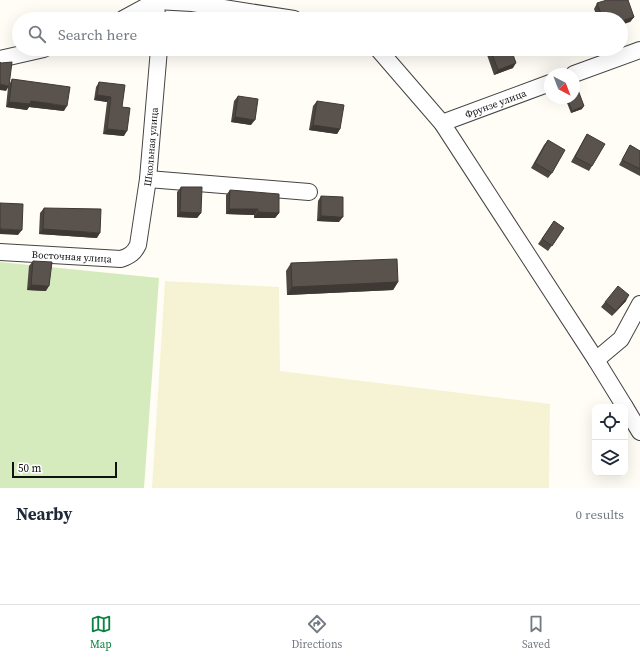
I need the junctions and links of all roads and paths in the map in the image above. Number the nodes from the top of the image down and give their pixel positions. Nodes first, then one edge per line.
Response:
1 (156, 1) edge
2 (136, 12) edge
3 (157, 12) edge
4 (249, 12) edge
5 (640, 50) edge
6 (628, 54) edge
7 (13, 56) edge
8 (158, 56) edge
9 (384, 56) edge
10 (624, 56) edge
11 (0, 59) edge
12 (580, 72) edge
13 (544, 85) edge
14 (442, 123) junction
15 (148, 179) junction
16 (309, 192) dead end
17 (138, 245) joint
18 (0, 252) edge
19 (640, 304) edge
20 (596, 360) junction
21 (623, 404) edge
22 (628, 412) edge
23 (640, 432) edge

1 - 2 street
1 - 3 street
1 - 4 street
5 - 6 street
7 - 11 street
8 - 15 street, Школьная улица
9 - 14 street
10 - 12 street
13 - 14 street, Фрунзе улица
14 - 20 street
15 - 16 street
15 - 17 street, Школьная улица
17 - 18 street, Восточная улица
19 - 20 street
20 - 21 street
22 - 23 street

